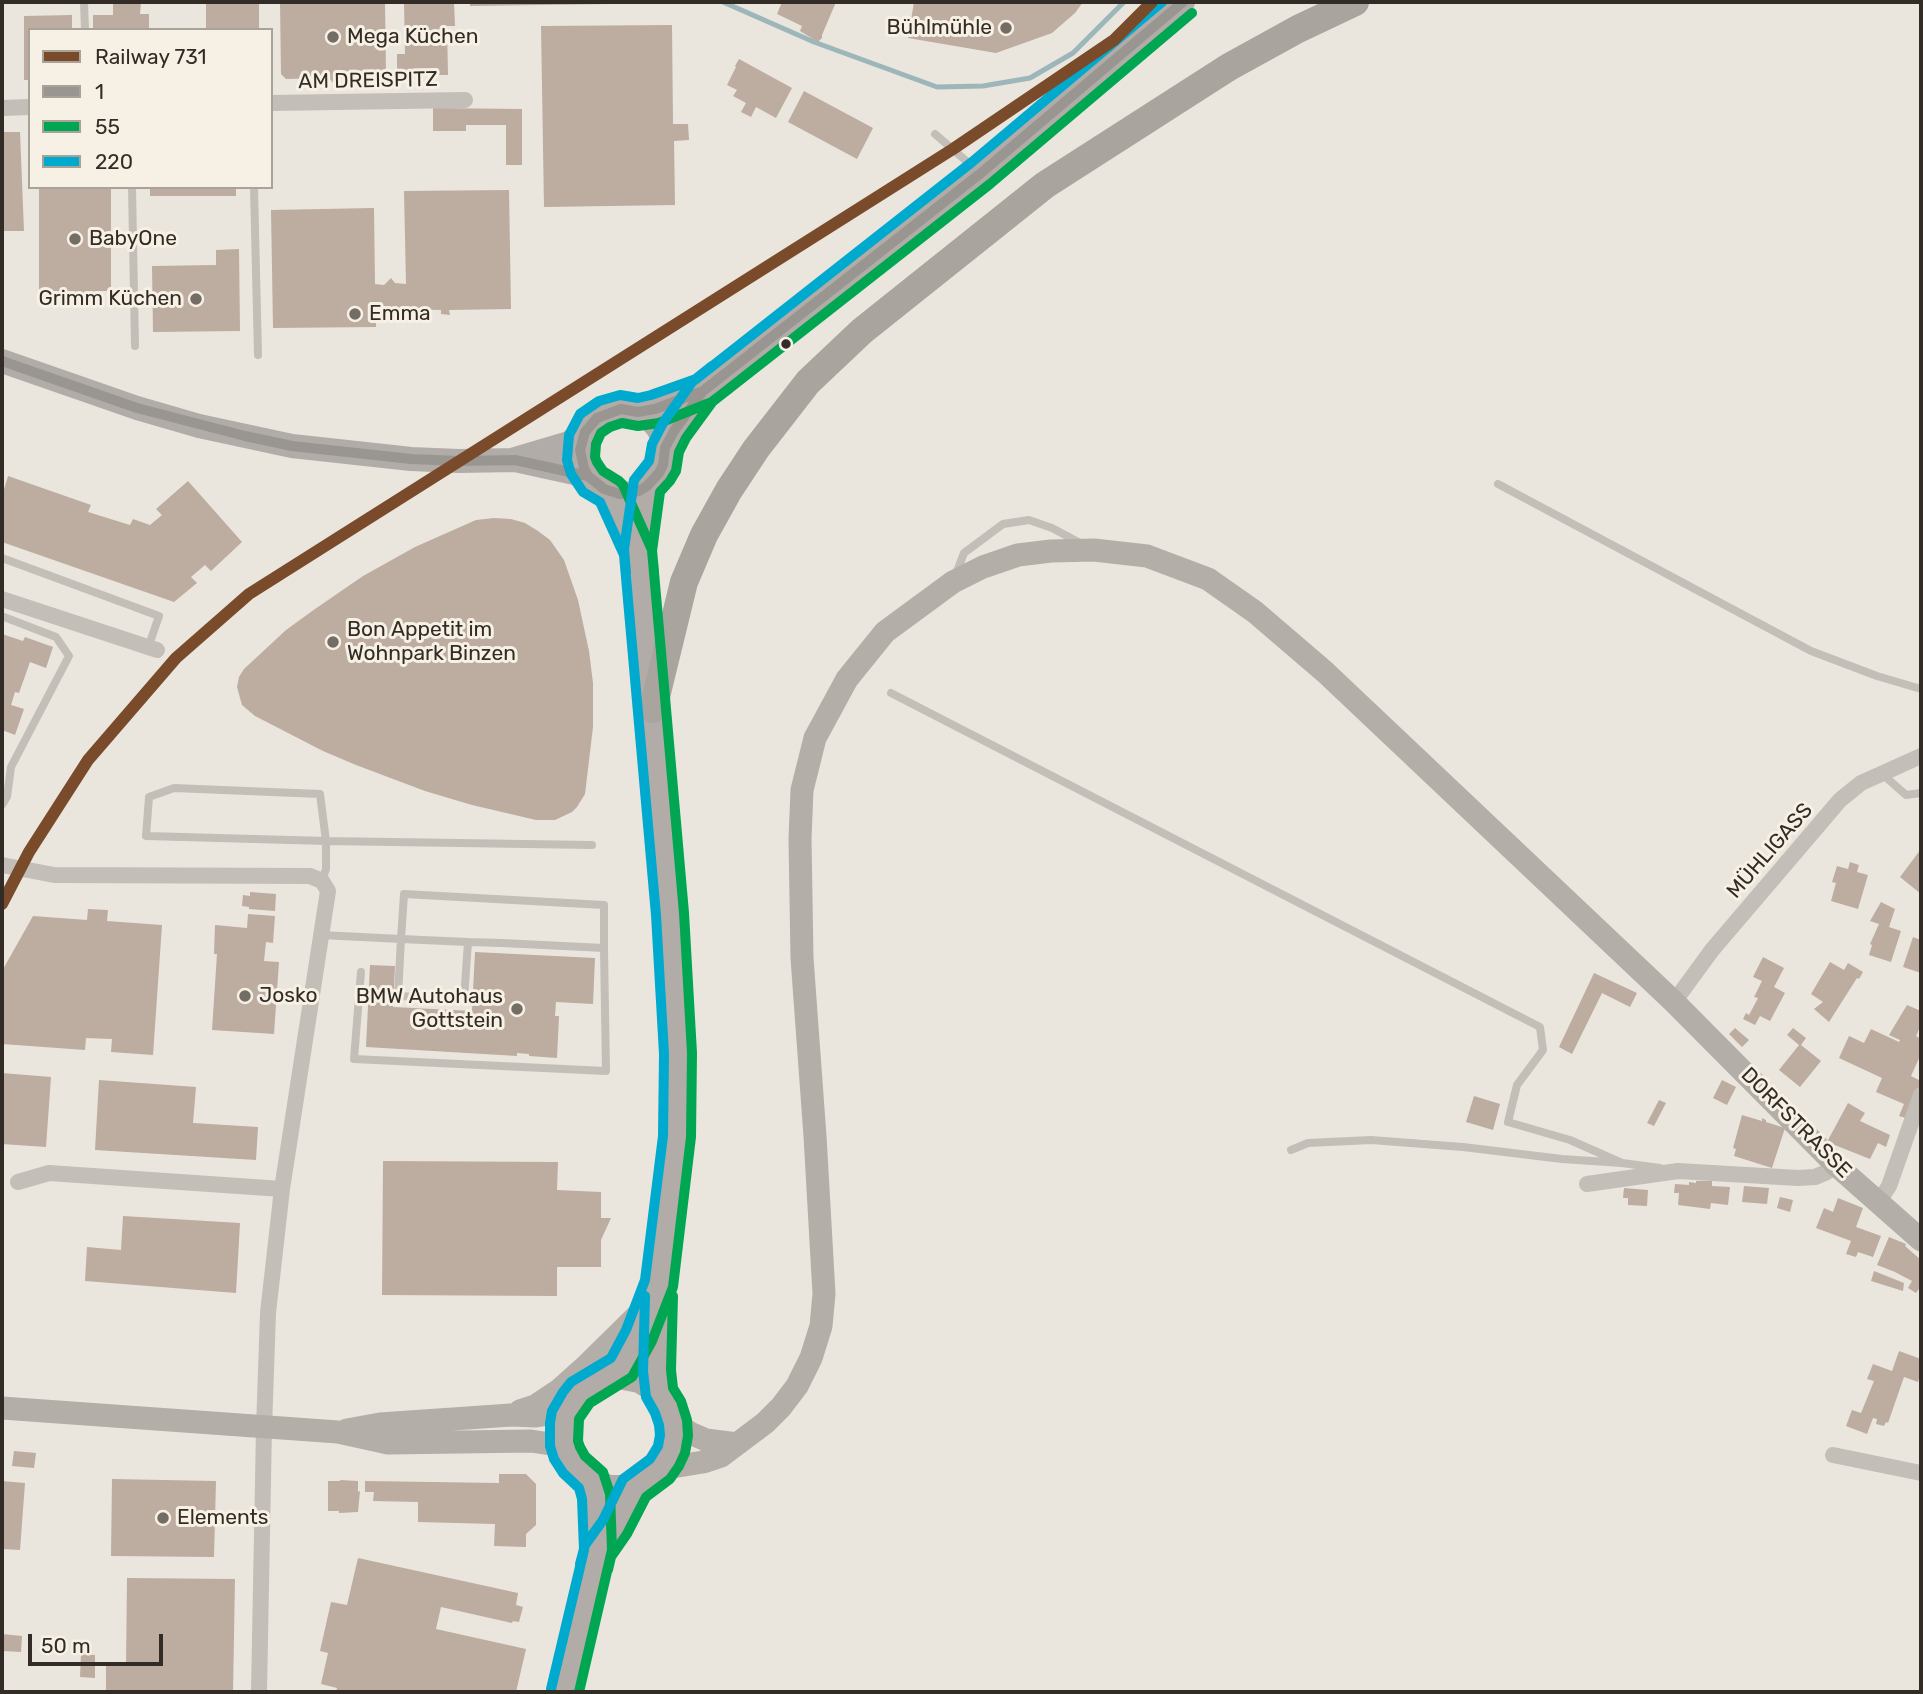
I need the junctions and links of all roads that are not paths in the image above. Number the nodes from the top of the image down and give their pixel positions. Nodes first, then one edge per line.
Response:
1 (84, 2) edge
2 (1183, 2) edge
3 (1355, 2) edge
4 (85, 28) edge
5 (466, 100) dead end
6 (273, 103) edge
7 (28, 107) edge
8 (2, 108) edge
9 (935, 135) dead end
10 (981, 173) junction
11 (132, 189) edge
12 (254, 189) edge
13 (135, 346) dead end
14 (258, 355) dead end
15 (2, 361) edge
16 (703, 391) junction
17 (638, 412) junction
18 (585, 432) junction
19 (665, 448) junction
20 (515, 460) junction
21 (589, 476) junction
22 (1498, 484) dead end
23 (647, 486) junction
24 (611, 492) junction
25 (1094, 550) junction
26 (638, 551) junction
27 (2, 558) edge
28 (953, 582) junction
29 (2, 599) edge
30 (2, 618) edge
31 (153, 649) joint
32 (1921, 689) edge
33 (891, 693) dead end
34 (653, 709) junction
35 (1921, 756) edge
36 (1881, 773) junction
37 (1921, 793) edge
38 (2, 805) edge
39 (326, 841) junction
40 (592, 845) dead end
41 (2, 865) edge
42 (322, 881) junction
43 (321, 935) junction
44 (401, 939) junction
45 (468, 942) junction
46 (604, 948) junction
47 (361, 972) dead end
48 (1674, 1002) junction
49 (1921, 1095) edge
50 (1291, 1150) dead end
51 (1622, 1163) junction
52 (1836, 1165) junction
53 (1678, 1171) junction
54 (18, 1182) dead end
55 (1587, 1184) dead end
56 (282, 1189) junction
57 (1878, 1203) junction
58 (1921, 1240) edge
59 (655, 1293) junction
60 (603, 1380) junction
61 (659, 1394) junction
62 (573, 1400) junction
63 (2, 1409) edge
64 (511, 1415) junction
65 (673, 1422) junction
66 (264, 1428) junction
67 (338, 1432) junction
68 (737, 1444) junction
69 (568, 1453) junction
70 (1833, 1455) dead end
71 (660, 1469) junction
72 (1921, 1473) edge
73 (591, 1480) junction
74 (635, 1486) junction
75 (598, 1551) junction
76 (259, 1692) edge
77 (565, 1692) edge

1 - 4 lane
2 - 10 main road
3 - 34 highway
5 - 6 street, AM DREISPITZ
7 - 8 street
9 - 10 lane
10 - 16 main road
11 - 13 lane
12 - 14 lane
15 - 20 main road
16 - 17 main road
16 - 19 main road
17 - 18 main road
17 - 19 main road
18 - 20 main road
18 - 21 main road
19 - 23 main road
20 - 21 main road
21 - 24 main road
22 - 32 lane
23 - 24 main road
23 - 26 main road
24 - 26 main road
25 - 28 street, DORFSTRASSE
25 - 28 lane
25 - 48 street, DORFSTRASSE
26 - 34 main road
27 - 31 lane
28 - 68 street, DORFSTRASSE
29 - 31 street
30 - 38 lane
33 - 51 lane
34 - 59 main road
35 - 36 street, MÜHLIGASS
36 - 37 lane
36 - 48 street, MÜHLIGASS
39 - 39 lane
39 - 40 lane
39 - 42 lane
41 - 42 street
42 - 43 street
43 - 44 lane
43 - 56 street
44 - 45 lane
44 - 45 lane
44 - 46 lane
45 - 46 lane
46 - 47 lane
48 - 52 street, DORFSTRASSE
49 - 57 street
50 - 51 lane
51 - 53 lane
52 - 53 street
52 - 57 street, DORFSTRASSE
53 - 55 street
54 - 56 street
56 - 66 street
57 - 58 street, DORFSTRASSE
59 - 60 main road
59 - 61 main road
59 - 64 street
60 - 61 main road
60 - 62 main road
61 - 65 main road
62 - 64 street
62 - 69 main road
63 - 66 street
64 - 67 street
65 - 68 street
65 - 71 main road
66 - 67 street
66 - 76 street
67 - 69 street
68 - 71 street, DORFSTRASSE
69 - 73 main road
70 - 72 street
71 - 74 main road
73 - 74 main road
73 - 75 main road
74 - 75 main road
75 - 77 main road

